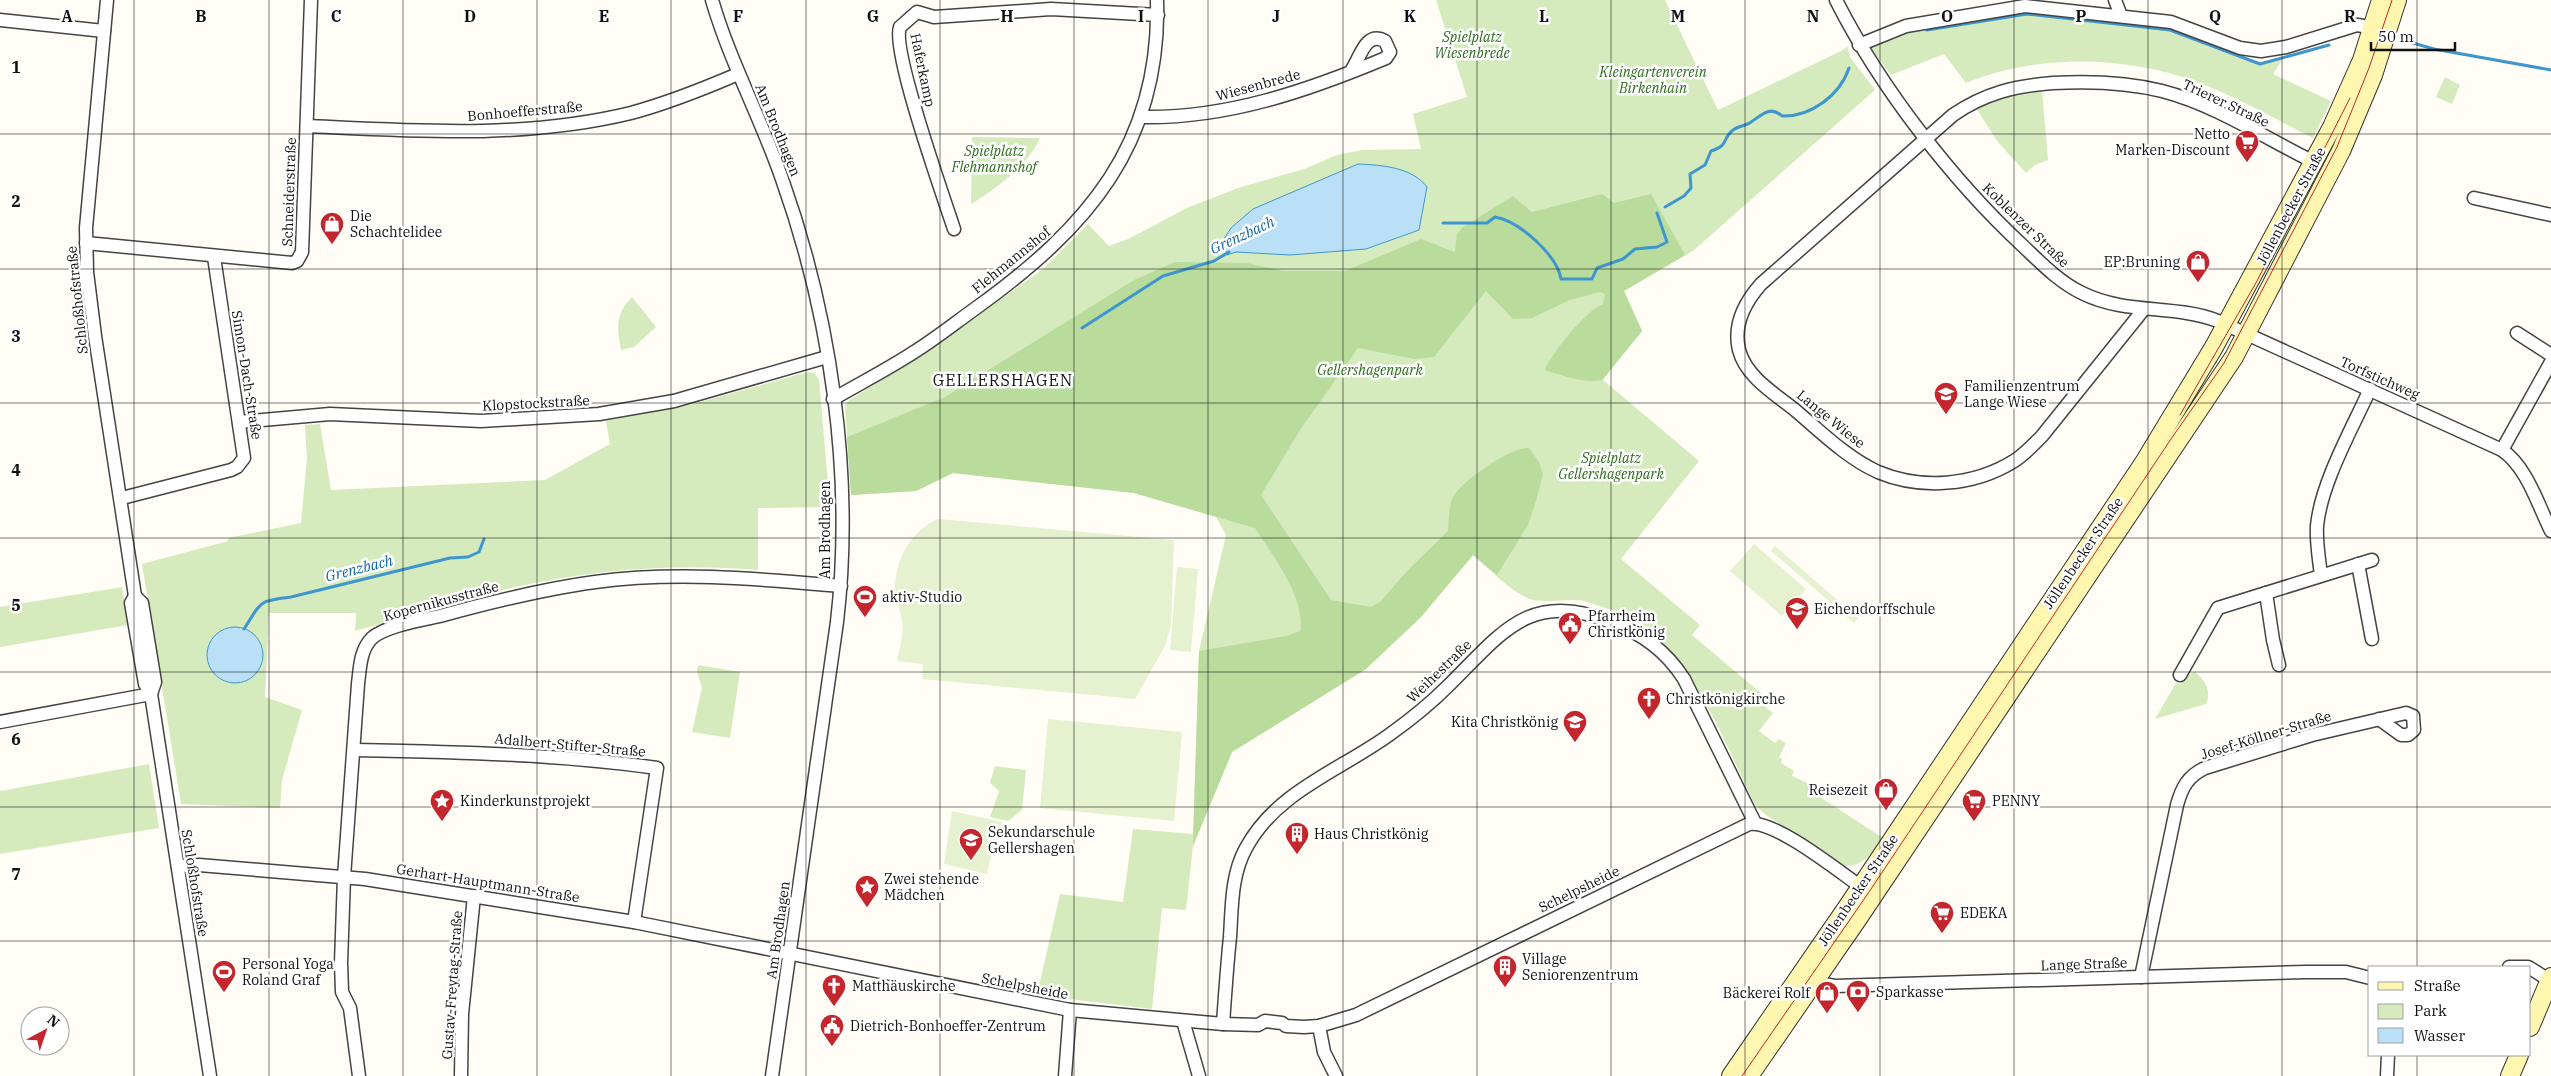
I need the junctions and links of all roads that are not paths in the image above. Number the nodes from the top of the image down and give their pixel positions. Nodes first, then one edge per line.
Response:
1 (107, 0) edge
2 (311, 0) edge
3 (712, 0) edge
4 (1157, 0) edge
5 (1836, 0) edge
6 (2115, 0) edge
7 (2382, 0) edge
8 (2397, 0) edge
9 (1158, 15) junction
10 (2121, 16) junction
11 (0, 20) edge
12 (2380, 28) junction
13 (104, 31) junction
14 (1859, 45) junction
15 (1351, 71) dead end
16 (738, 74) junction
17 (1140, 117) junction
18 (307, 126) junction
19 (1927, 139) junction
20 (2314, 162) junction
21 (2474, 198) dead end
22 (2551, 215) edge
23 (954, 230) dead end
24 (86, 243) junction
25 (214, 257) junction
26 (2144, 309) junction
27 (2228, 325) junction
28 (2517, 332) dead end
29 (2246, 334) junction
30 (2551, 355) edge
31 (827, 357) junction
32 (2551, 362) edge
33 (2370, 389) junction
34 (832, 399) junction
35 (239, 422) junction
36 (2502, 450) junction
37 (122, 498) junction
38 (2551, 531) edge
39 (2372, 560) dead end
40 (2358, 564) junction
41 (2321, 575) junction
42 (841, 586) junction
43 (2266, 593) junction
44 (2372, 639) dead end
45 (2279, 665) dead end
46 (2180, 675) dead end
47 (151, 694) junction
48 (2379, 720) dead end
49 (0, 722) edge
50 (355, 750) junction
51 (1756, 823) junction
52 (178, 866) junction
53 (344, 877) junction
54 (1867, 891) junction
55 (474, 896) junction
56 (634, 922) junction
57 (790, 954) junction
58 (2531, 969) edge
59 (1810, 976) junction
60 (2142, 977) junction
61 (2368, 978) edge
62 (2550, 978) edge
63 (1070, 1010) junction
64 (1183, 1021) junction
65 (1223, 1024) junction
66 (2531, 1025) edge
67 (1319, 1026) junction
68 (2388, 1056) edge
69 (2520, 1056) edge
70 (210, 1076) edge
71 (359, 1076) edge
72 (461, 1076) edge
73 (772, 1076) edge
74 (1065, 1076) edge
75 (1200, 1076) edge
76 (1336, 1076) edge
77 (1731, 1076) edge
78 (1749, 1076) edge
79 (2387, 1076) edge
80 (2510, 1076) edge

1 - 13 street, Schloßhofstraße
2 - 18 street, Schneiderstraße
3 - 16 street, Am Brodhagen
4 - 9 street, Flehmannshof
5 - 14 street, Koblenzer Straße
6 - 10 street
7 - 12 main road, Jöllenbecker Straße
8 - 12 main road, Jöllenbecker Straße
9 - 17 street, Flehmannshof
9 - 23 street, Haferkamp
10 - 12 street
10 - 14 street
11 - 13 street
12 - 20 main road, Jöllenbecker Straße
12 - 29 main road, Jöllenbecker Straße
13 - 24 street, Schloßhofstraße
14 - 19 street, Koblenzer Straße
15 - 17 street, Wiesenbrede
16 - 18 street, Bonhoefferstraße
16 - 31 street, Am Brodhagen
17 - 34 street, Flehmannshof
18 - 25 street, Schneiderstraße
19 - 20 street, Trierer Straße
19 - 26 street, Koblenzer Straße
19 - 26 street, Lange Wiese
20 - 27 main road, Jöllenbecker Straße
21 - 22 street
24 - 25 street, Schneiderstraße
24 - 37 street, Schloßhofstraße
25 - 35 street, Simon-Dach-Straße
26 - 27 street, Koblenzer Straße
27 - 29 street, Torfstichweg
27 - 54 main road, Jöllenbecker Straße
28 - 30 street
29 - 33 street, Torfstichweg
29 - 54 main road, Jöllenbecker Straße
31 - 34 street, Am Brodhagen
31 - 35 street, Klopstockstraße
32 - 36 street
33 - 36 street, Torfstichweg
33 - 41 street
34 - 42 street, Am Brodhagen
35 - 37 street, Simon-Dach-Straße
36 - 38 street, Torfstichweg
37 - 47 street, Schloßhofstraße
39 - 40 street
40 - 41 street
40 - 44 street
41 - 43 street
42 - 50 street, Kopernikusstraße
42 - 57 street, Am Brodhagen
43 - 45 street
43 - 46 street
47 - 49 street
47 - 52 street, Schloßhofstraße
48 - 60 street, Josef-Köllner-Straße
50 - 53 street, Kopernikusstraße
50 - 56 street, Adalbert-Stifter-Straße
51 - 54 street
51 - 65 street, Weihestraße
51 - 67 street, Schelpsheide
52 - 53 street, Gerhart-Hauptmann-Straße
52 - 70 street, Schloßhofstraße
53 - 55 street, Gerhart-Hauptmann-Straße
53 - 71 street, Kopernikusstraße
54 - 59 main road, Jöllenbecker Straße
55 - 56 street, Gerhart-Hauptmann-Straße
55 - 72 street, Gustav-Freytag-Straße
56 - 57 street, Gerhart-Hauptmann-Straße
57 - 63 street, Schelpsheide
57 - 73 street, Am Brodhagen
58 - 62 street
59 - 60 street, Lange Straße
59 - 77 main road, Jöllenbecker Straße
59 - 78 main road, Jöllenbecker Straße
60 - 61 street, Lange Straße
62 - 66 main road
63 - 64 street, Schelpsheide
63 - 74 street
64 - 65 street, Schelpsheide
64 - 75 street
65 - 67 street, Schelpsheide
67 - 76 street
68 - 79 street
69 - 80 main road

